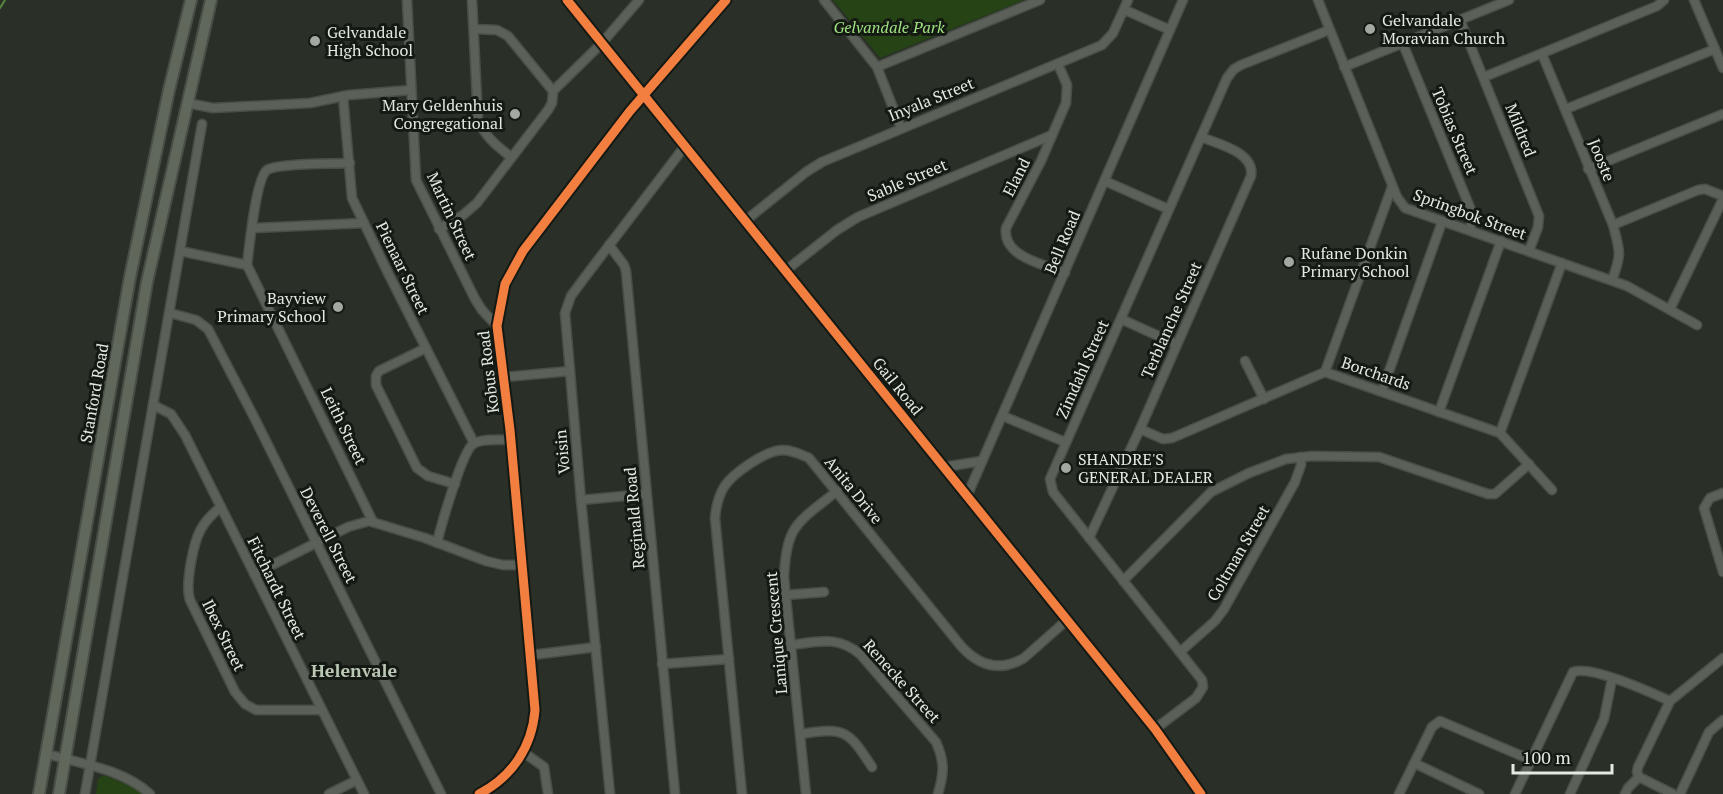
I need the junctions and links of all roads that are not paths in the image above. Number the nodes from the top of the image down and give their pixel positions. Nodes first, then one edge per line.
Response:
1 (191, 0) edge
2 (211, 0) edge
3 (406, 0) edge
4 (472, 0) edge
5 (567, 0) edge
6 (639, 0) edge
7 (726, 0) edge
8 (824, 0) edge
9 (1039, 0) edge
10 (1128, 0) edge
11 (1184, 0) edge
12 (1318, 0) edge
13 (1509, 0) edge
14 (1664, 0) edge
15 (1694, 0) edge
16 (1125, 10) junction
17 (1460, 20) junction
18 (474, 29) junction
19 (1170, 30) junction
20 (1329, 30) junction
21 (602, 43) junction
22 (1402, 44) junction
23 (1715, 49) junction
24 (1542, 54) junction
25 (1058, 64) junction
26 (877, 66) junction
27 (1344, 67) junction
28 (1723, 68) edge
29 (1484, 77) junction
30 (411, 90) junction
31 (553, 91) junction
32 (643, 94) junction
33 (343, 96) junction
34 (187, 103) junction
35 (1566, 109) junction
36 (1723, 114) edge
37 (202, 124) dead end
38 (901, 128) junction
39 (1052, 135) junction
40 (1201, 137) junction
41 (685, 146) junction
42 (1028, 146) junction
43 (511, 157) junction
44 (1041, 160) junction
45 (350, 163) junction
46 (1588, 169) junction
47 (1105, 181) junction
48 (1392, 187) junction
49 (1723, 197) edge
50 (1168, 209) junction
51 (745, 221) junction
52 (1442, 222) junction
53 (364, 224) junction
54 (1613, 225) junction
55 (252, 228) junction
56 (440, 229) junction
57 (1470, 230) junction
58 (1501, 241) junction
59 (609, 245) junction
60 (180, 251) junction
61 (1529, 251) junction
62 (1562, 262) junction
63 (247, 265) junction
64 (785, 271) junction
65 (1065, 273) junction
66 (1612, 280) junction
67 (1670, 309) junction
68 (170, 314) junction
69 (1120, 319) junction
70 (1697, 325) dead end
71 (496, 326) junction
72 (1176, 344) junction
73 (426, 348) junction
74 (1245, 361) dead end
75 (570, 371) junction
76 (1325, 372) junction
77 (505, 377) junction
78 (1382, 391) junction
79 (1264, 399) junction
80 (153, 405) junction
81 (1440, 412) junction
82 (1003, 416) junction
83 (1140, 429) junction
84 (1500, 433) junction
85 (511, 440) junction
86 (1065, 442) junction
87 (474, 443) junction
88 (1301, 457) junction
89 (982, 461) junction
90 (1529, 464) junction
91 (944, 467) junction
92 (455, 484) junction
93 (1552, 490) dead end
94 (837, 491) junction
95 (1723, 493) edge
96 (646, 494) junction
97 (967, 496) junction
98 (581, 500) junction
99 (220, 507) junction
100 (374, 522) junction
101 (1089, 538) junction
102 (316, 543) junction
103 (437, 543) junction
104 (1720, 548) edge
105 (523, 565) junction
106 (1723, 572) edge
107 (254, 574) junction
108 (1123, 581) junction
109 (824, 592) dead end
110 (786, 595) junction
111 (1067, 620) junction
112 (791, 645) junction
113 (596, 647) junction
114 (1180, 652) junction
115 (532, 655) junction
116 (1723, 658) edge
117 (729, 659) junction
118 (662, 664) junction
119 (1612, 679) junction
120 (1670, 700) junction
121 (322, 710) junction
122 (1723, 720) edge
123 (1155, 729) junction
124 (801, 734) junction
125 (523, 752) junction
126 (47, 756) junction
127 (1531, 760) junction
128 (64, 761) junction
129 (1414, 763) junction
130 (90, 766) junction
131 (872, 767) dead end
132 (1638, 776) junction
133 (357, 780) junction
134 (942, 793) edge
135 (39, 794) edge
136 (59, 794) edge
137 (85, 794) edge
138 (150, 794) edge
139 (329, 794) edge
140 (363, 794) edge
141 (441, 794) edge
142 (479, 794) edge
143 (548, 794) edge
144 (610, 794) edge
145 (675, 794) edge
146 (742, 794) edge
147 (806, 794) edge
148 (1201, 794) edge
149 (1400, 794) edge
150 (1479, 794) edge
151 (1515, 794) edge
152 (1570, 794) edge
153 (1625, 794) edge
154 (1673, 794) edge
155 (1680, 794) edge

1 - 126 main road, Stanford Road
2 - 34 main road, Stanford Road
3 - 30 street, Martin Street
4 - 18 street
5 - 21 street, Gail Road
6 - 21 street
7 - 32 street, Kobus Road
8 - 26 street
9 - 26 street
10 - 16 street, Inyala Street
11 - 19 street, Bell Road
12 - 20 street, Springbok Street
13 - 17 street
14 - 24 street
15 - 23 street
16 - 19 street
16 - 25 street, Inyala Street
17 - 22 street
17 - 29 street, Mildred
18 - 31 street
18 - 43 street
19 - 47 street, Bell Road
20 - 27 street, Springbok Street
20 - 40 street, Zimdahl Street
21 - 31 street
21 - 32 street, Gail Road
22 - 27 street
22 - 57 street, Tobias Street
23 - 28 street
23 - 35 street
24 - 29 street
24 - 35 street, Jooste
25 - 38 street, Inyala Street
25 - 39 street, Eland
26 - 38 street
27 - 48 street, Springbok Street
29 - 61 street, Mildred
30 - 33 street
30 - 56 street, Martin Street
31 - 43 street
32 - 41 street, Gail Road
32 - 71 street, Kobus Road
33 - 34 street
33 - 45 street, Pienaar Street
34 - 128 main road, Stanford Road
35 - 46 street, Jooste
36 - 46 street
37 - 60 street
38 - 51 street, Inyala Street
39 - 42 street, Sable Street
39 - 44 street, Eland
40 - 50 street, Zimdahl Street
40 - 72 street, Terblanche Street
41 - 51 street, Gail Road
41 - 59 street, Voisin
42 - 44 street
42 - 64 street, Sable Street
43 - 56 street
44 - 65 street, Eland
45 - 53 street, Pienaar Street
45 - 55 street
46 - 54 street, Jooste
47 - 50 street
47 - 65 street, Bell Road
48 - 52 street, Springbok Street
48 - 76 street
49 - 54 street
49 - 67 street
50 - 69 street, Zimdahl Street
51 - 64 street, Gail Road
52 - 57 street, Springbok Street
52 - 78 street
53 - 55 street
53 - 73 street, Pienaar Street
54 - 66 street, Jooste
55 - 63 street
56 - 71 street, Martin Street
57 - 58 street, Springbok Street
58 - 61 street, Springbok Street
58 - 81 street
59 - 75 street, Voisin
59 - 96 street, Reginald Road
60 - 63 street
60 - 68 street
61 - 62 street, Springbok Street
62 - 66 street, Springbok Street
62 - 84 street
63 - 100 street, Leith Street
64 - 91 street, Gail Road
65 - 82 street, Bell Road
66 - 67 street, Springbok Street
67 - 70 street, Springbok Street
68 - 80 street
68 - 102 street, Deverell Street
69 - 72 street
69 - 86 street, Zimdahl Street
71 - 77 street, Kobus Road
72 - 83 street, Terblanche Street
73 - 87 street, Pienaar Street
73 - 92 street
74 - 79 street
75 - 77 street
75 - 98 street, Voisin
76 - 78 street, Borchards
76 - 79 street, Borchards
77 - 85 street, Kobus Road
78 - 81 street, Borchards
79 - 83 street, Borchards
80 - 99 street, Fitchardt Street
80 - 130 street
81 - 84 street, Borchards
82 - 86 street
82 - 89 street, Bell Road
83 - 101 street, Terblanche Street
84 - 90 street, Borchards
85 - 87 street
85 - 105 street, Kobus Road
86 - 101 street, Zimdahl Street
87 - 92 street
88 - 90 street
88 - 108 street
88 - 114 street, Coltman Street
89 - 91 street
89 - 97 street, Bell Road
90 - 93 street, Borchards
91 - 97 street, Gail Road
92 - 103 street
94 - 110 street, Lanique Crescent
94 - 111 street, Anita Drive
94 - 117 street, Anita Drive
95 - 104 street
96 - 98 street
96 - 118 street, Reginald Road
97 - 111 street, Gail Road
98 - 113 street, Voisin
99 - 107 street, Fitchardt Street
99 - 121 street, Ibex Street
100 - 102 street
100 - 103 street
101 - 108 street, Zimdahl Street
102 - 107 street
102 - 141 street, Deverell Street
103 - 105 street
104 - 106 street
105 - 115 street, Kobus Road
107 - 121 street, Fitchardt Street
108 - 114 street, Zimdahl Street
109 - 110 street
110 - 112 street, Lanique Crescent
111 - 123 street, Gail Road
112 - 124 street, Lanique Crescent
112 - 134 street, Renecke Street
113 - 115 street
113 - 144 street, Voisin
114 - 123 street, Zimdahl Street
115 - 125 street, Kobus Road
116 - 120 street
117 - 118 street
117 - 146 street, Anita Drive
118 - 145 street, Reginald Road
119 - 120 street
119 - 127 street
119 - 152 street
120 - 132 street
121 - 133 street, Fitchardt Street
122 - 155 street
123 - 148 street, Gail Road
124 - 131 street
124 - 147 street, Lanique Crescent
125 - 142 street, Kobus Road
125 - 143 street
126 - 128 street
126 - 135 main road, Stanford Road
127 - 129 street
127 - 151 street
128 - 130 street
128 - 136 main road, Stanford Road
129 - 149 street
129 - 150 street
130 - 137 street
130 - 138 street
132 - 153 street
132 - 154 street
133 - 139 street
133 - 140 street, Fitchardt Street

